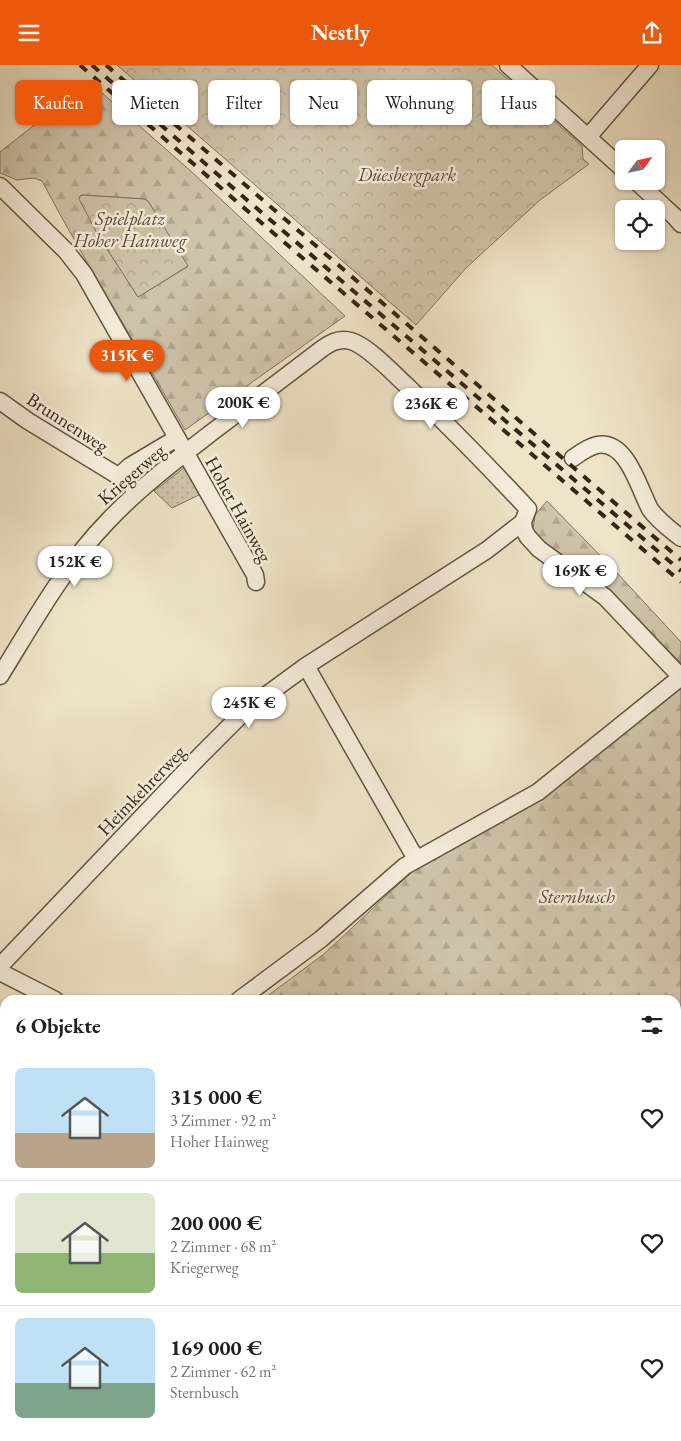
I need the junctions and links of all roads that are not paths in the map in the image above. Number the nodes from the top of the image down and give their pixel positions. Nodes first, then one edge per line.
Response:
1 (508, 65) edge
2 (650, 65) edge
3 (588, 137) junction
4 (615, 162) edge
5 (0, 186) edge
6 (646, 190) edge
7 (679, 220) edge
8 (0, 401) edge
9 (177, 438) junction
10 (185, 453) junction
11 (573, 457) dead end
12 (118, 477) junction
13 (138, 492) junction
14 (523, 522) junction
15 (681, 538) edge
16 (256, 582) dead end
17 (306, 666) junction
18 (0, 676) edge
19 (681, 677) edge
20 (416, 859) junction
21 (0, 966) edge
22 (0, 972) edge
23 (45, 995) edge
24 (246, 995) edge

1 - 3 street
2 - 3 street
3 - 4 street
5 - 9 street, Hoher Hainweg
6 - 7 street
8 - 12 street, Brunnenweg
9 - 10 street, Hoher Hainweg
9 - 12 street
10 - 13 street, Kriegerweg
10 - 14 street, Kriegerweg
10 - 16 street, Hoher Hainweg
11 - 15 street
12 - 13 street, Brunnenweg
13 - 18 street, Kriegerweg
14 - 17 street, Heimkehrerweg
14 - 19 street
17 - 20 street
17 - 21 street, Heimkehrerweg
19 - 20 street
20 - 24 street
22 - 23 street

